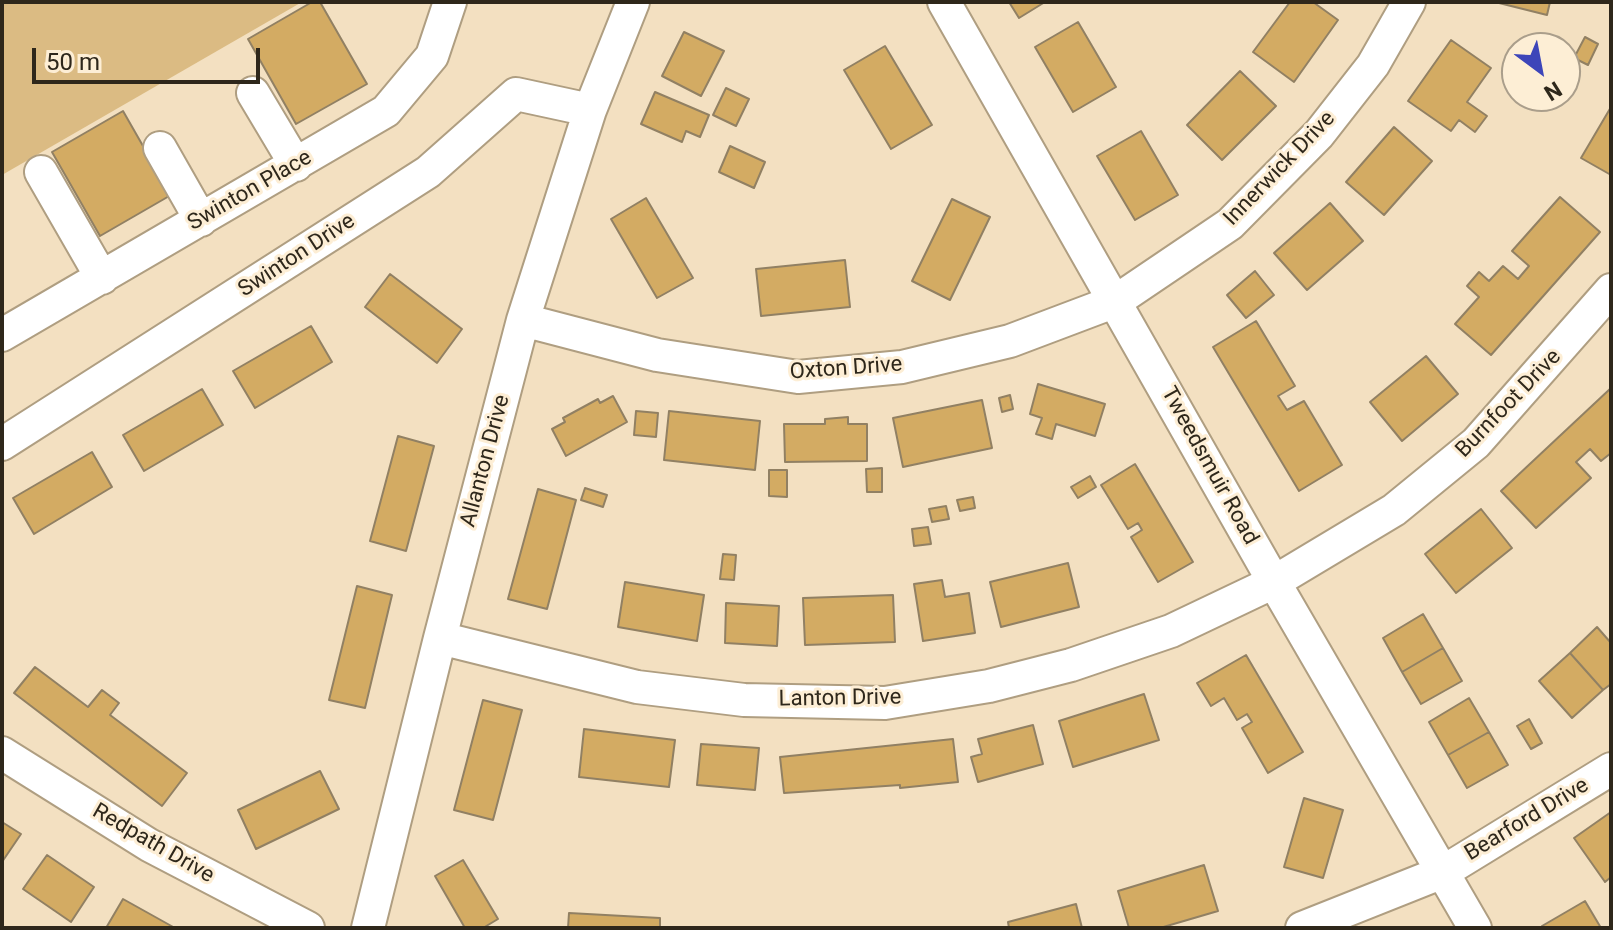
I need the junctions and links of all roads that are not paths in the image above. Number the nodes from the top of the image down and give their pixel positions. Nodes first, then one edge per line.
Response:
1 (450, 2) edge
2 (633, 2) edge
3 (944, 2) edge
4 (1409, 2) edge
5 (253, 93) dead end
6 (590, 110) junction
7 (160, 148) dead end
8 (296, 165) junction
9 (41, 172) dead end
10 (201, 220) junction
11 (102, 278) junction
12 (1611, 290) edge
13 (1116, 301) junction
14 (523, 320) junction
15 (3, 331) edge
16 (2, 444) edge
17 (1274, 582) junction
18 (440, 638) junction
19 (2, 753) edge
20 (1611, 769) edge
21 (1443, 872) junction
22 (308, 928) edge
23 (368, 928) edge
24 (1302, 928) edge
25 (1475, 928) edge

1 - 8 street, Swinton Place
2 - 6 street, Allanton Drive
3 - 13 street, Tweedsmuir Road
4 - 13 street, Innerwick Drive
5 - 8 street
6 - 14 street, Allanton Drive
6 - 16 street, Swinton Drive
7 - 10 street
8 - 10 street, Swinton Place
9 - 11 street
10 - 11 street, Swinton Place
11 - 15 street, Swinton Place
12 - 17 street, Burnfoot Drive
13 - 14 street, Oxton Drive
13 - 17 street, Tweedsmuir Road
14 - 18 street, Allanton Drive
17 - 18 street, Lanton Drive
17 - 21 street, Tweedsmuir Road
18 - 23 street, Allanton Drive
19 - 22 street, Redpath Drive
20 - 21 street, Bearford Drive
21 - 24 street
21 - 25 street, Tweedsmuir Road

